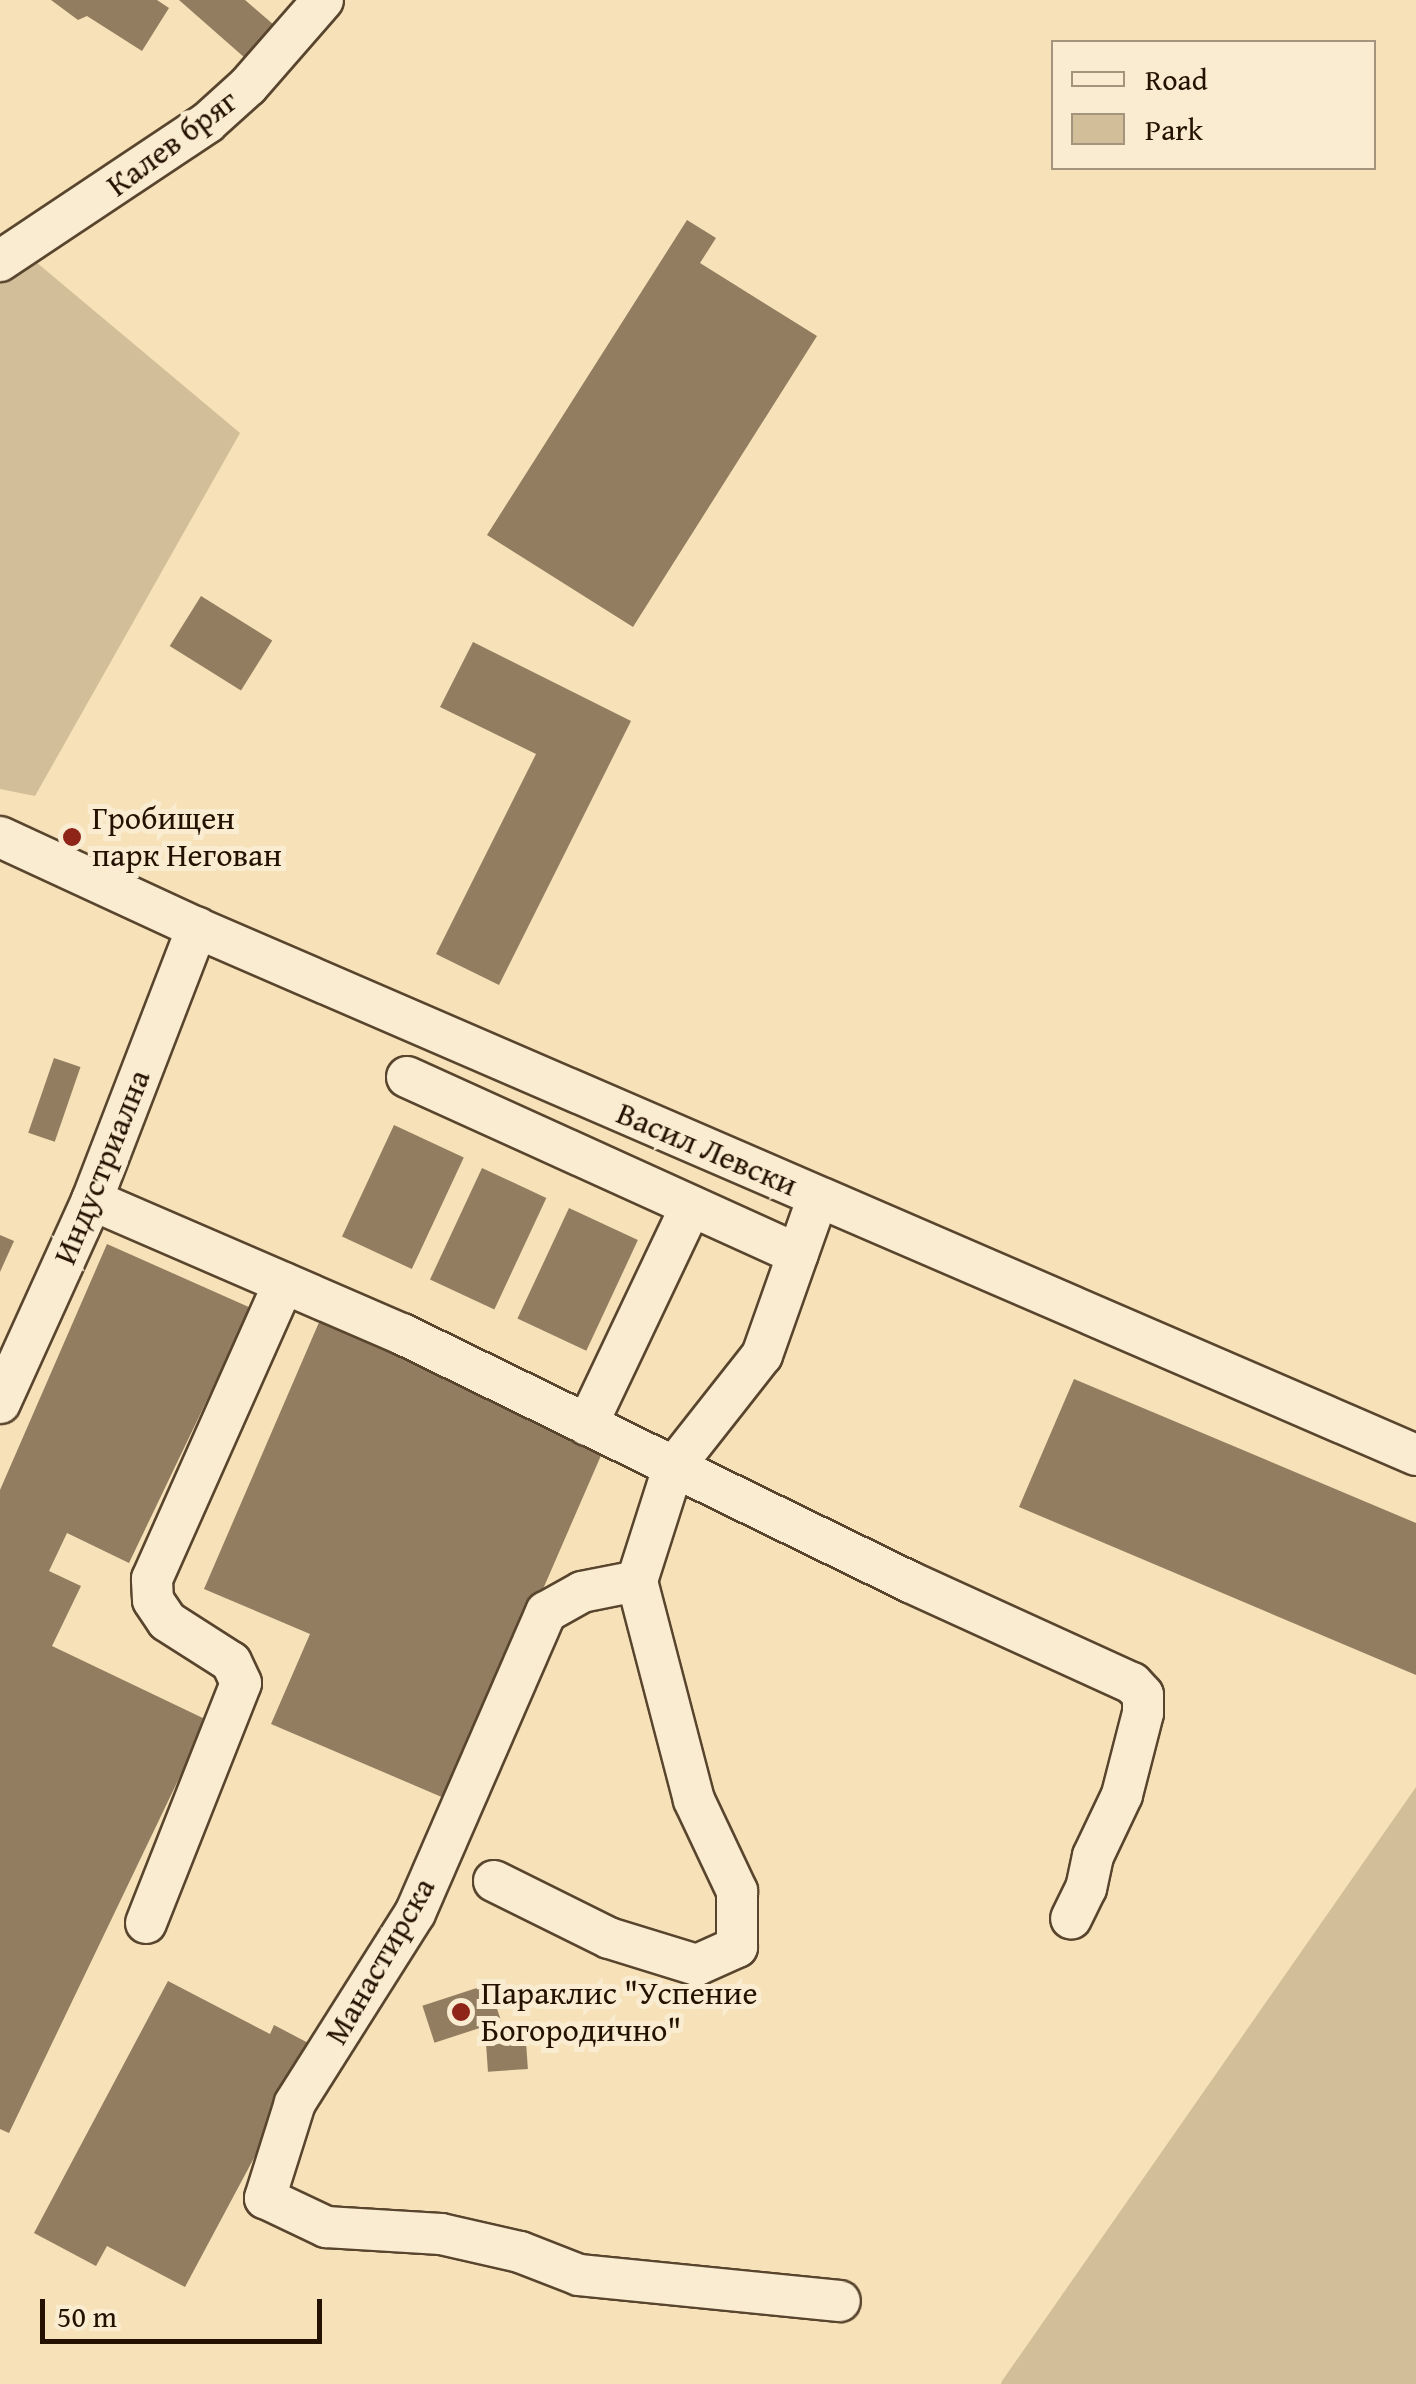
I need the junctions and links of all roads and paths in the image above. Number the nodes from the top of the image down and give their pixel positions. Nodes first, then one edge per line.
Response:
1 (322, 0) edge
2 (1, 260) edge
3 (0, 837) edge
4 (197, 928) junction
5 (407, 1077) dead end
6 (818, 1197) junction
7 (92, 1200) junction
8 (691, 1206) junction
9 (798, 1254) junction
10 (284, 1283) junction
11 (10, 1353) edge
12 (0, 1402) edge
13 (587, 1425) junction
14 (1416, 1454) edge
15 (673, 1468) junction
16 (637, 1581) junction
17 (494, 1880) dead end
18 (1071, 1919) dead end
19 (146, 1923) dead end
20 (840, 2302) dead end

1 - 2 street, Калев бряг
3 - 4 street, Васил Левски
4 - 6 street, Васил Левски
4 - 7 street, Индустриална
5 - 8 street
6 - 9 street
6 - 14 street, Васил Левски
7 - 10 street
7 - 11 street, Индустриална
8 - 9 street
8 - 13 street
9 - 15 street
10 - 13 street
10 - 19 street
11 - 12 street, Индустриална
13 - 15 street
15 - 16 street
15 - 18 street
16 - 17 street
16 - 20 street, Манастирска

